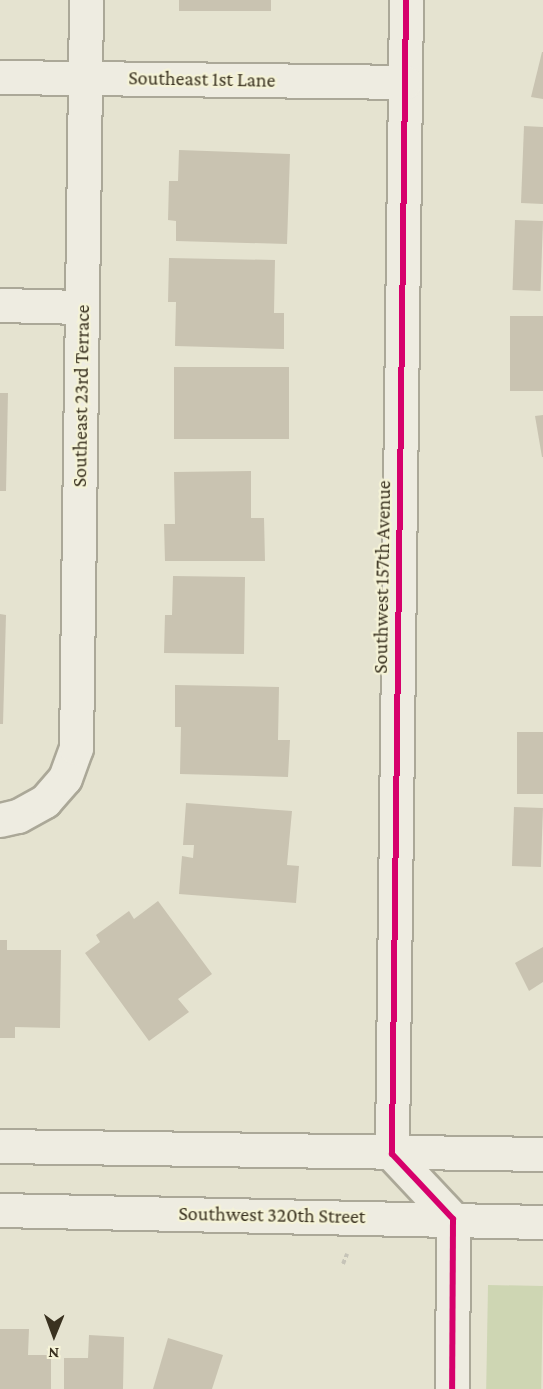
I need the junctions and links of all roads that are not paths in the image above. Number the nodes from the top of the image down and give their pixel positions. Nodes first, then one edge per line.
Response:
1 (86, 0) edge
2 (405, 0) edge
3 (0, 76) edge
4 (85, 77) junction
5 (405, 82) junction
6 (0, 305) edge
7 (82, 307) junction
8 (0, 820) edge
9 (0, 1146) edge
10 (392, 1154) junction
11 (543, 1154) edge
12 (0, 1210) edge
13 (453, 1219) junction
14 (543, 1222) edge
15 (452, 1389) edge

1 - 4 street, Southeast 23rd Terrace
2 - 5 street, Southwest 157th Avenue
3 - 4 street, Southeast 1st Lane
4 - 5 street, Southeast 1st Lane
4 - 7 street, Southeast 23rd Terrace
5 - 10 street, Southwest 157th Avenue
6 - 7 street
7 - 8 street, Southeast 23rd Terrace
9 - 10 street
10 - 11 street
10 - 13 street
12 - 13 street, Southwest 320th Street
13 - 14 street, Southwest 320th Street
13 - 15 street

